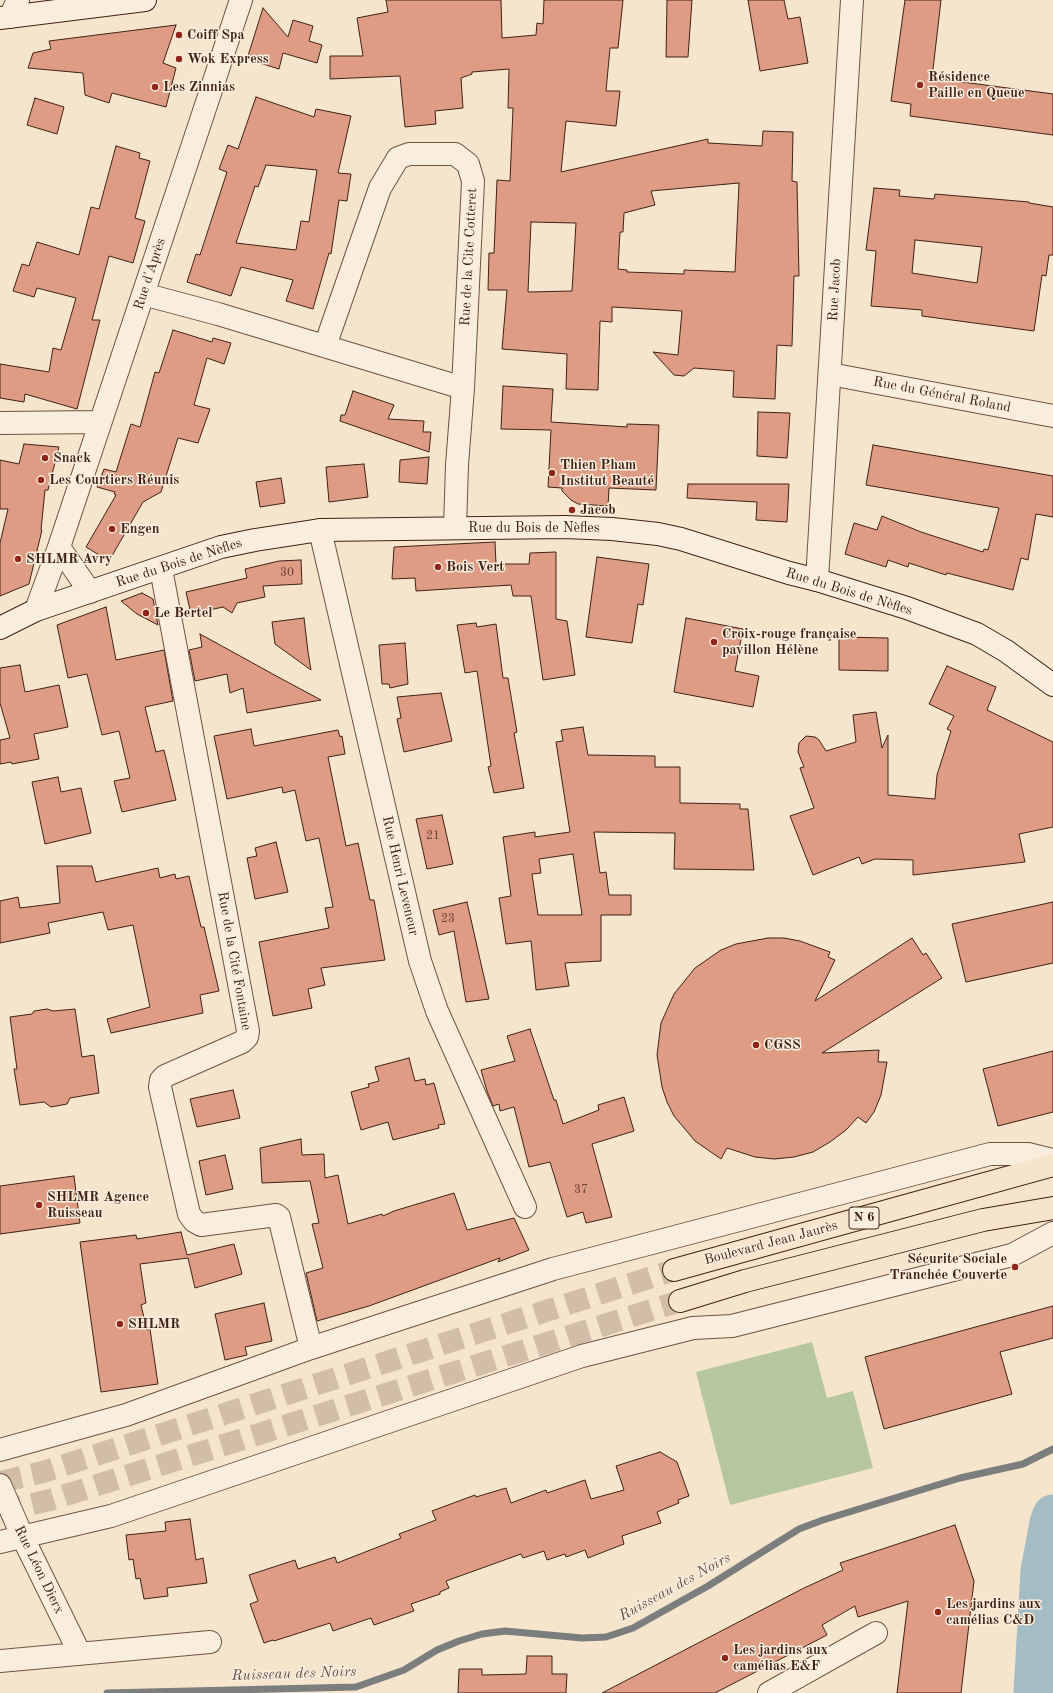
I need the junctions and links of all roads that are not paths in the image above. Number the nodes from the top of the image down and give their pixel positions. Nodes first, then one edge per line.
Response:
1 (145, 0) edge
2 (241, 0) edge
3 (852, 0) edge
4 (9, 11) edge
5 (143, 294) junction
6 (326, 346) junction
7 (830, 374) junction
8 (463, 388) junction
9 (1053, 416) edge
10 (100, 422) junction
11 (0, 423) edge
12 (455, 528) junction
13 (320, 530) junction
14 (59, 547) junction
15 (161, 569) junction
16 (817, 580) junction
17 (90, 592) junction
18 (36, 610) junction
19 (0, 628) edge
20 (1053, 685) edge
21 (1053, 1160) edge
22 (1053, 1165) edge
23 (525, 1207) dead end
24 (1053, 1208) edge
25 (1053, 1233) edge
26 (674, 1270) tunnel mouth
27 (680, 1301) tunnel mouth
28 (311, 1348) junction
29 (0, 1450) edge
30 (0, 1485) edge
31 (23, 1538) junction
32 (0, 1542) edge
33 (876, 1633) dead end
34 (210, 1642) dead end
35 (80, 1654) junction
36 (0, 1661) edge
37 (769, 1693) edge

1 - 4 street
2 - 5 street, Rue d'Après
3 - 7 street, Rue Jacob
5 - 6 street
5 - 10 street, Rue d'Après
6 - 8 street
6 - 8 street, Rue de la Cite Cotteret
7 - 9 street, Rue du Général Roland
7 - 16 street, Rue Jacob
8 - 12 street, Rue de la Cite Cotteret
10 - 11 street
10 - 14 street, Rue d'Après
12 - 13 street, Rue du Bois de Nèfles
12 - 16 street, Rue du Bois de Nèfles
13 - 15 street, Rue du Bois de Nèfles
13 - 23 street, Rue Henri Leveneur
14 - 17 street
14 - 18 street, Rue d'Après
15 - 17 street, Rue du Bois de Nèfles
15 - 28 street, Rue de la Cité Fontaine
16 - 20 street, Rue du Bois de Nèfles
17 - 18 street, Rue du Bois de Nèfles
18 - 19 street, Rue du Bois de Nèfles
21 - 28 street
22 - 26 main road, Boulevard Jean Jaurès / N 6
24 - 27 main road, N 6
25 - 31 street
28 - 29 street
30 - 31 street, Rue Léon Dierx
31 - 32 street
31 - 35 street, Rue Léon Dierx
33 - 37 street
34 - 35 street
35 - 36 street

